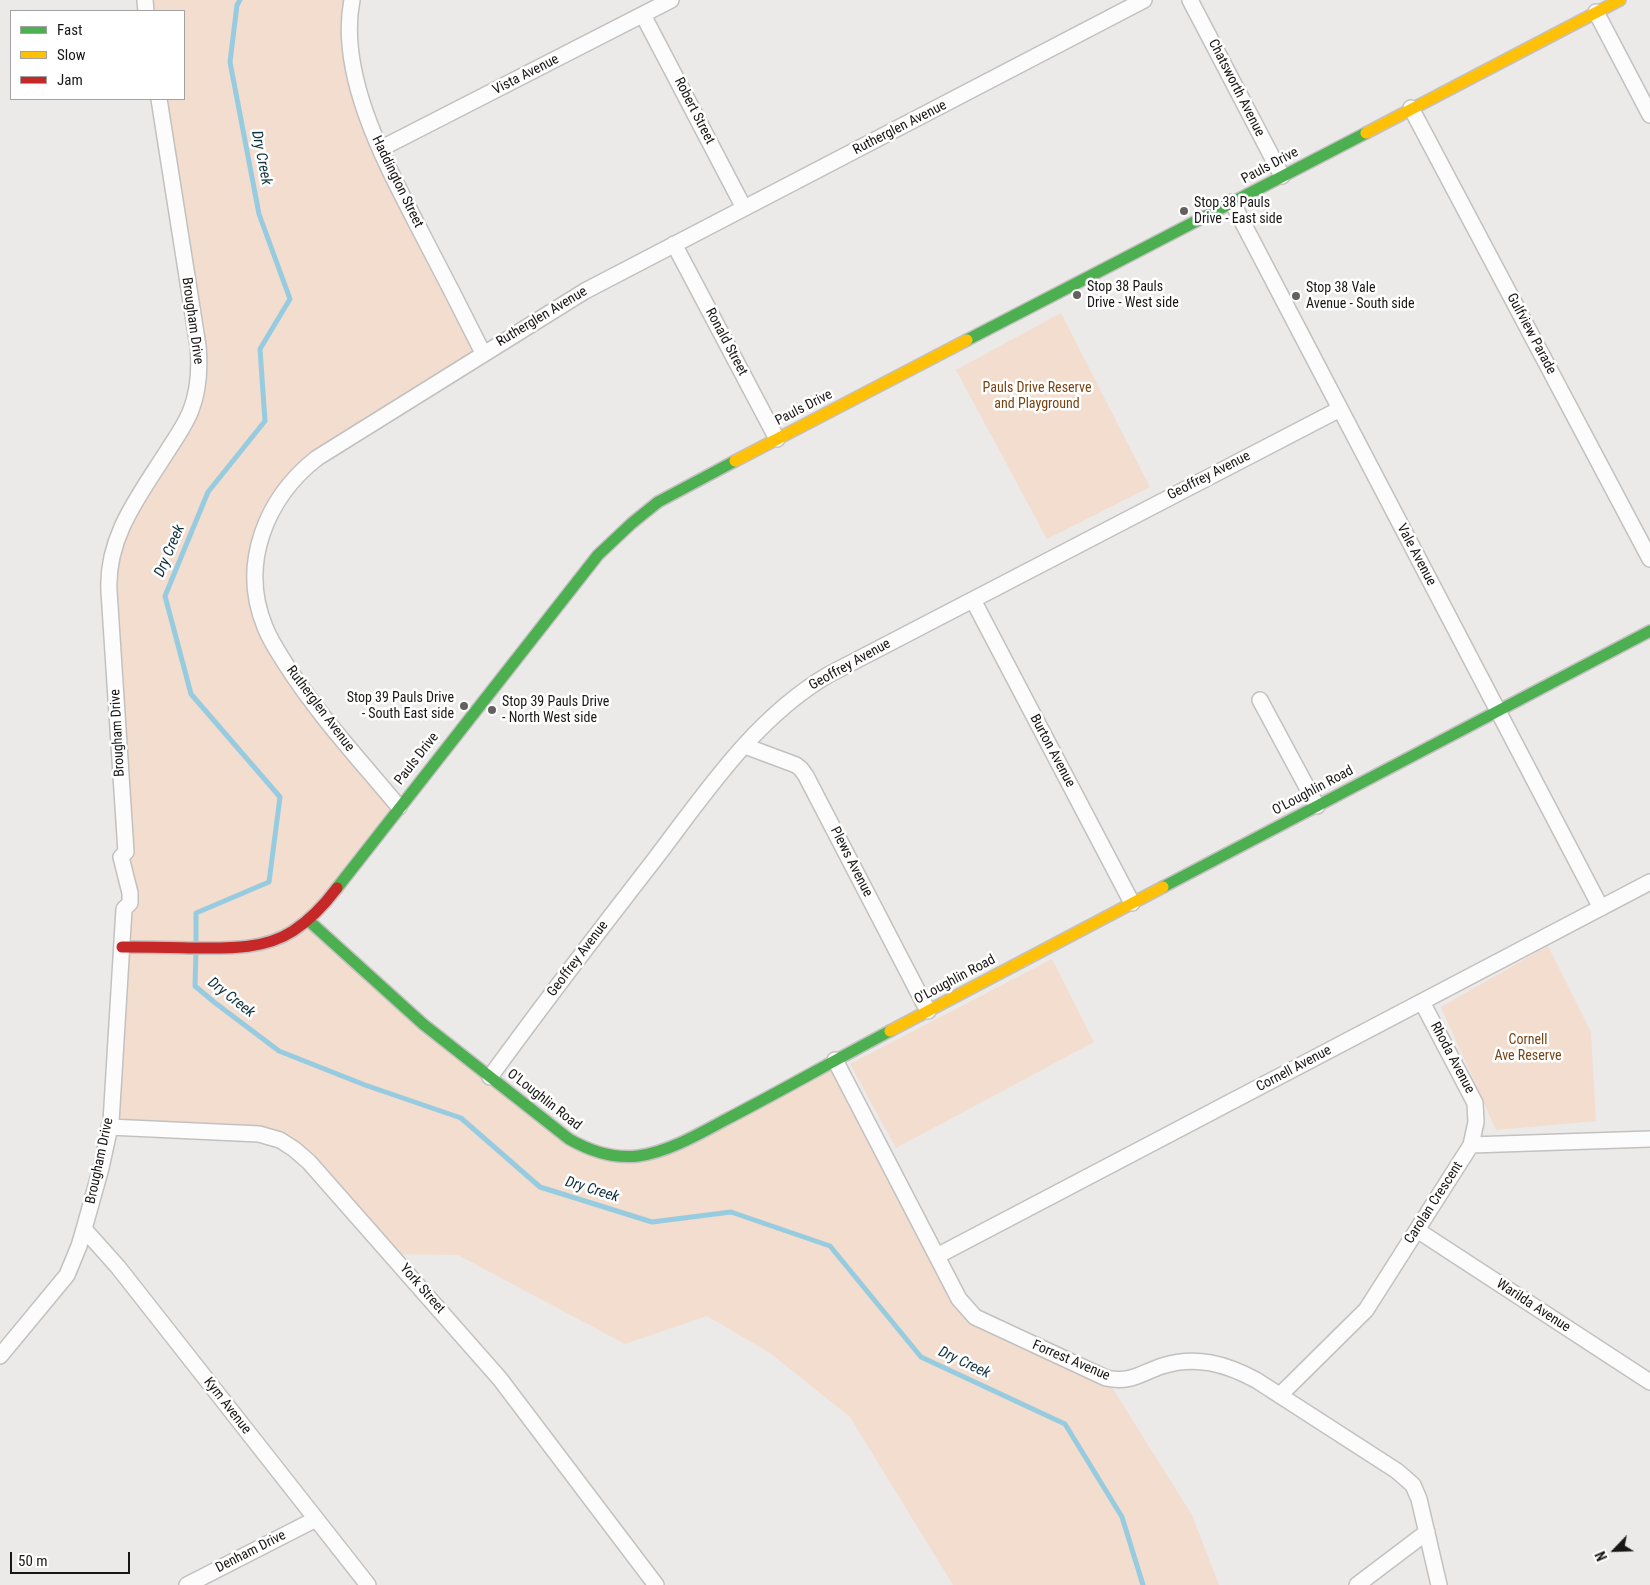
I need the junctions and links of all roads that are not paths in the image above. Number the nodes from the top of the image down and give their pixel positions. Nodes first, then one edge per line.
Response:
1 (352, 0) edge
2 (671, 0) edge
3 (1190, 0) edge
4 (1620, 0) edge
5 (1137, 2) edge
6 (1596, 12) junction
7 (643, 15) junction
8 (159, 100) edge
9 (1411, 108) junction
10 (1650, 115) edge
11 (380, 149) junction
12 (1282, 176) junction
13 (1232, 202) junction
14 (744, 208) junction
15 (674, 244) junction
16 (483, 353) junction
17 (1340, 409) junction
18 (777, 439) junction
19 (1650, 559) edge
20 (973, 600) junction
21 (1650, 631) edge
22 (1260, 700) dead end
23 (1498, 711) junction
24 (745, 746) junction
25 (1317, 806) junction
26 (399, 807) junction
27 (1650, 882) edge
28 (1132, 903) junction
29 (1601, 908) junction
30 (308, 920) junction
31 (122, 947) junction
32 (1422, 1002) junction
33 (928, 1011) junction
34 (835, 1060) junction
35 (490, 1077) junction
36 (110, 1127) junction
37 (1650, 1139) edge
38 (1471, 1145) junction
39 (84, 1229) junction
40 (1417, 1230) junction
41 (937, 1256) junction
42 (0, 1356) edge
43 (1650, 1382) edge
44 (1280, 1395) junction
45 (316, 1519) junction
46 (1427, 1532) junction
47 (187, 1585) edge
48 (368, 1585) edge
49 (656, 1585) edge
50 (1357, 1585) edge
51 (1439, 1585) edge

1 - 11 street, Haddington Street
2 - 7 street, Vista Avenue
3 - 12 street, Chatsworth Avenue
4 - 6 street, Pauls Drive
5 - 14 street, Rutherglen Avenue
6 - 9 street, Pauls Drive
6 - 10 street
7 - 11 street, Vista Avenue
7 - 14 street, Robert Street
8 - 31 street, Brougham Drive
9 - 12 street, Pauls Drive
9 - 19 street, Gulfview Parade
11 - 16 street, Haddington Street
12 - 13 street, Pauls Drive
13 - 17 street, Vale Avenue
13 - 18 street, Pauls Drive
14 - 15 street, Rutherglen Avenue
15 - 16 street, Rutherglen Avenue
15 - 18 street, Ronald Street
16 - 26 street, Rutherglen Avenue
17 - 20 street, Geoffrey Avenue
17 - 23 street, Vale Avenue
18 - 26 street, Pauls Drive
20 - 24 street, Geoffrey Avenue
20 - 28 street, Burton Avenue
21 - 23 street, O'Loughlin Road
22 - 25 street
23 - 25 street, O'Loughlin Road
23 - 29 street, Vale Avenue
24 - 33 street, Plews Avenue
24 - 35 street, Geoffrey Avenue
25 - 28 street, O'Loughlin Road
26 - 30 street, Pauls Drive
27 - 29 street, Cornell Avenue
28 - 33 street, O'Loughlin Road
29 - 32 street, Cornell Avenue
30 - 31 street, Pauls Drive
30 - 35 street, O'Loughlin Road
31 - 36 street, Brougham Drive
32 - 38 street, Rhoda Avenue
32 - 41 street, Cornell Avenue
33 - 34 street, O'Loughlin Road
34 - 35 street, O'Loughlin Road
34 - 41 street, Forrest Avenue
36 - 39 street, Brougham Drive
36 - 49 street, York Street
37 - 38 street
38 - 40 street, Carolan Crescent
39 - 42 street, Brougham Drive
39 - 45 street, Kym Avenue
40 - 43 street, Warilda Avenue
40 - 44 street, Carolan Crescent
41 - 44 street, Forrest Avenue
44 - 46 street, Forrest Avenue
45 - 47 street, Denham Drive
45 - 48 street, Kym Avenue
46 - 50 street
46 - 51 street, Forrest Avenue

